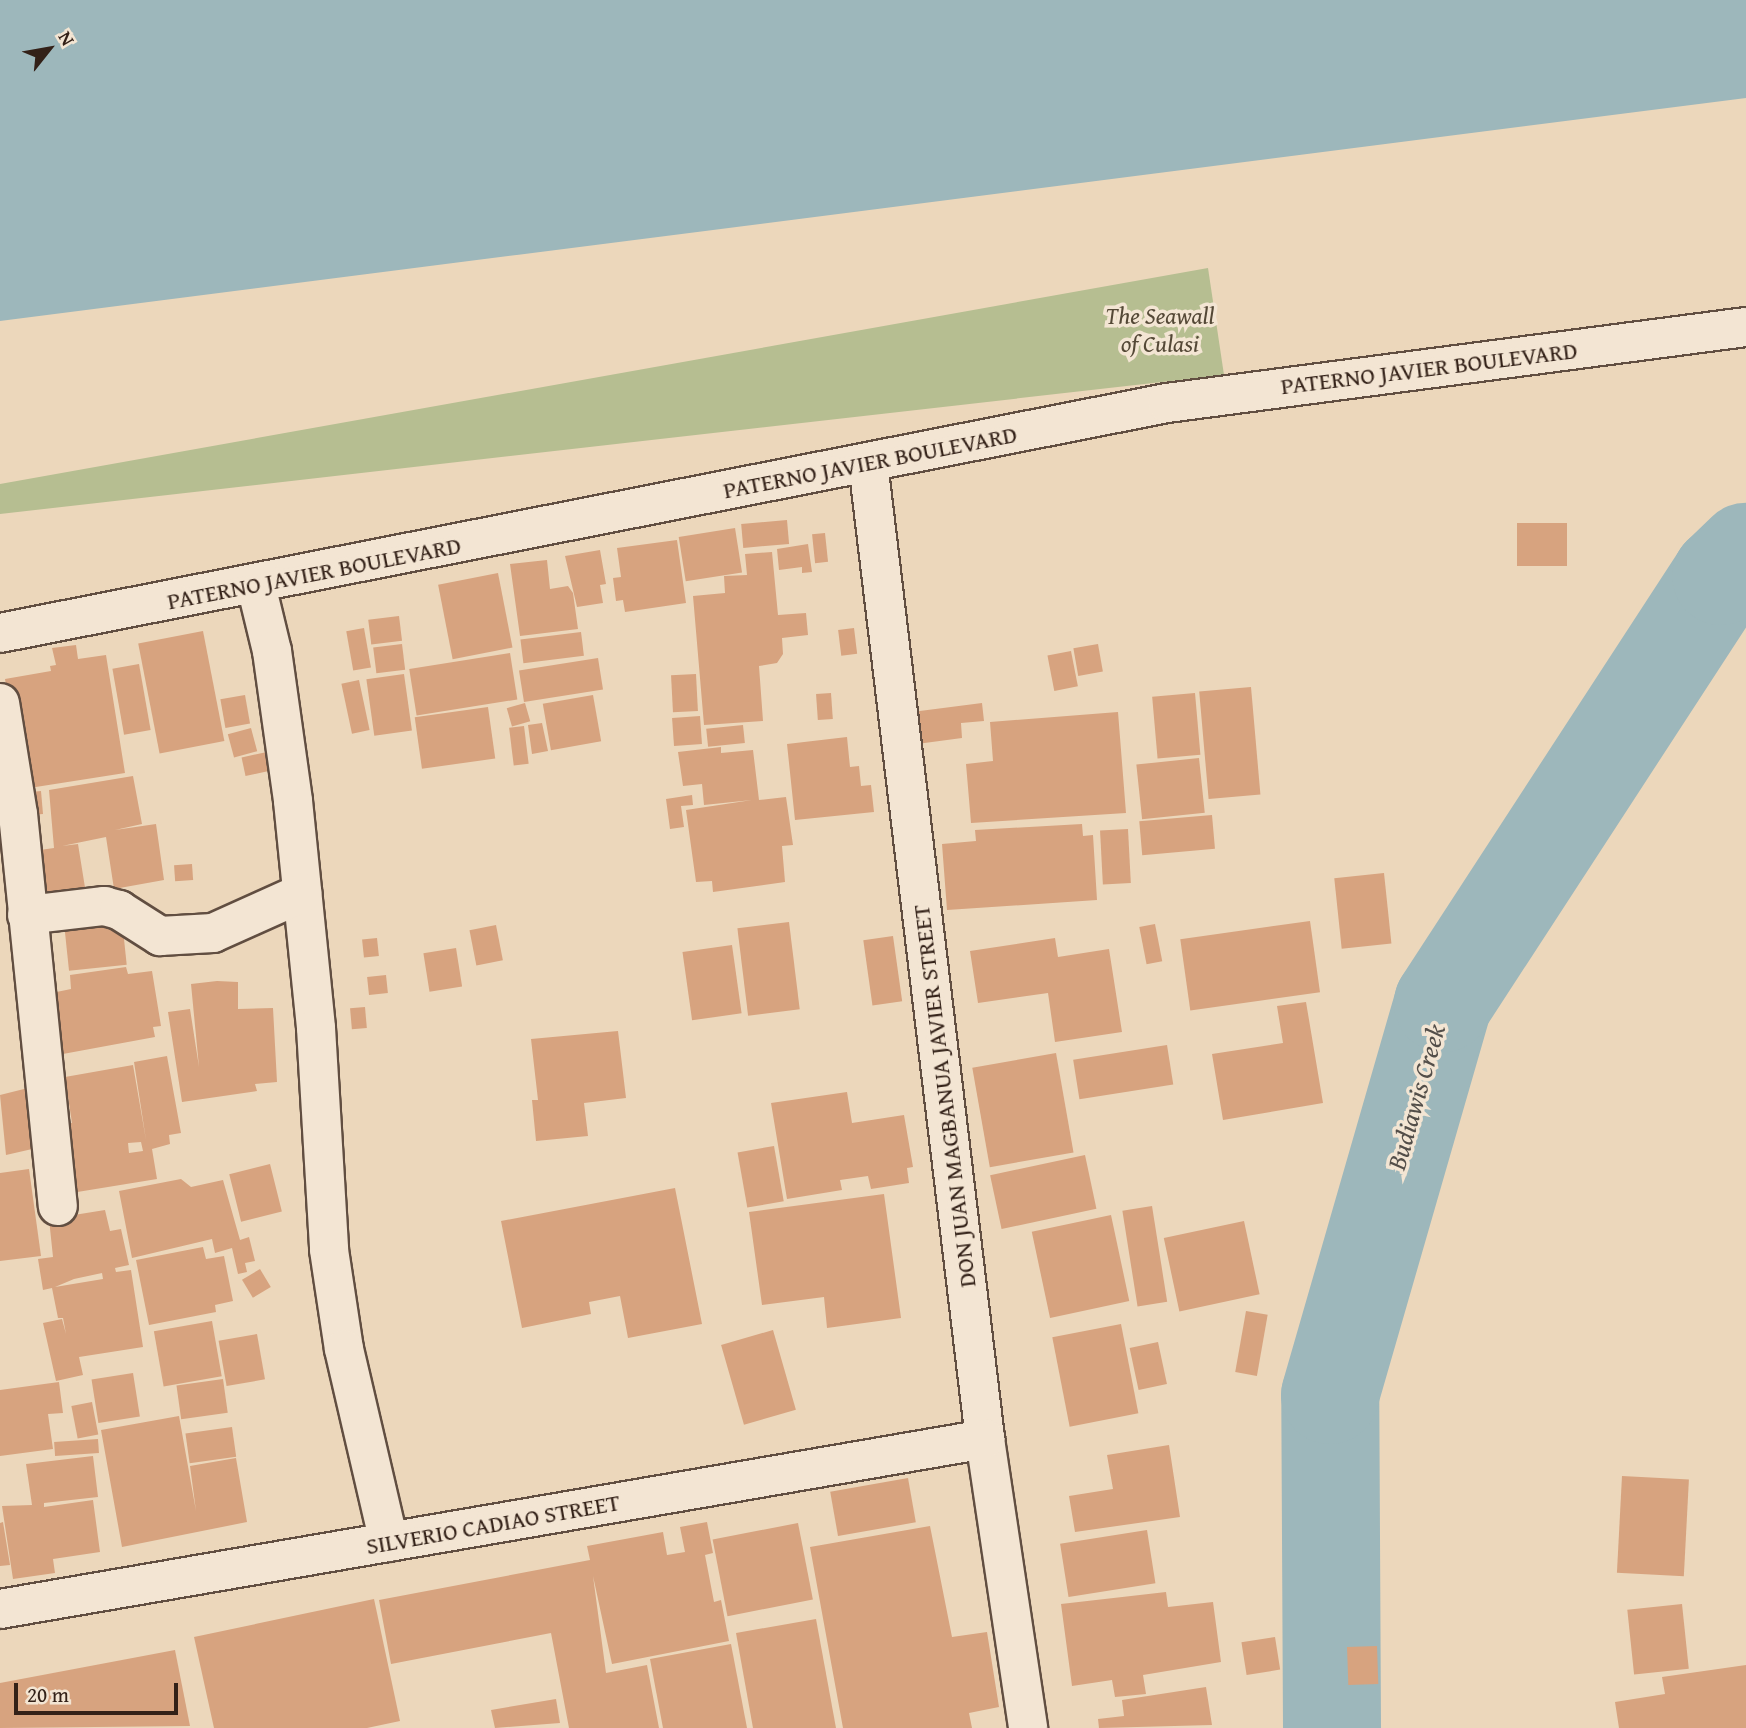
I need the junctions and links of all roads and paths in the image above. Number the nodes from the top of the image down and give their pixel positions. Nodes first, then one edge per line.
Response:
1 (1746, 327) edge
2 (868, 463) junction
3 (256, 585) junction
4 (0, 633) edge
5 (0, 703) edge
6 (302, 893) junction
7 (27, 915) junction
8 (58, 1206) dead end
9 (985, 1439) junction
10 (389, 1542) junction
11 (0, 1609) edge
12 (1028, 1728) edge

1 - 2 street, PATERNO JAVIER BOULEVARD
2 - 3 street, PATERNO JAVIER BOULEVARD
2 - 9 street, DON JUAN MAGBANUA JAVIER STREET
3 - 4 street, PATERNO JAVIER BOULEVARD
3 - 6 street
5 - 7 street
6 - 7 street
6 - 10 street
7 - 8 street
9 - 10 street, SILVERIO CADIAO STREET
9 - 12 street, DON JUAN MAGBANUA JAVIER STREET
10 - 11 street, SILVERIO CADIAO STREET

